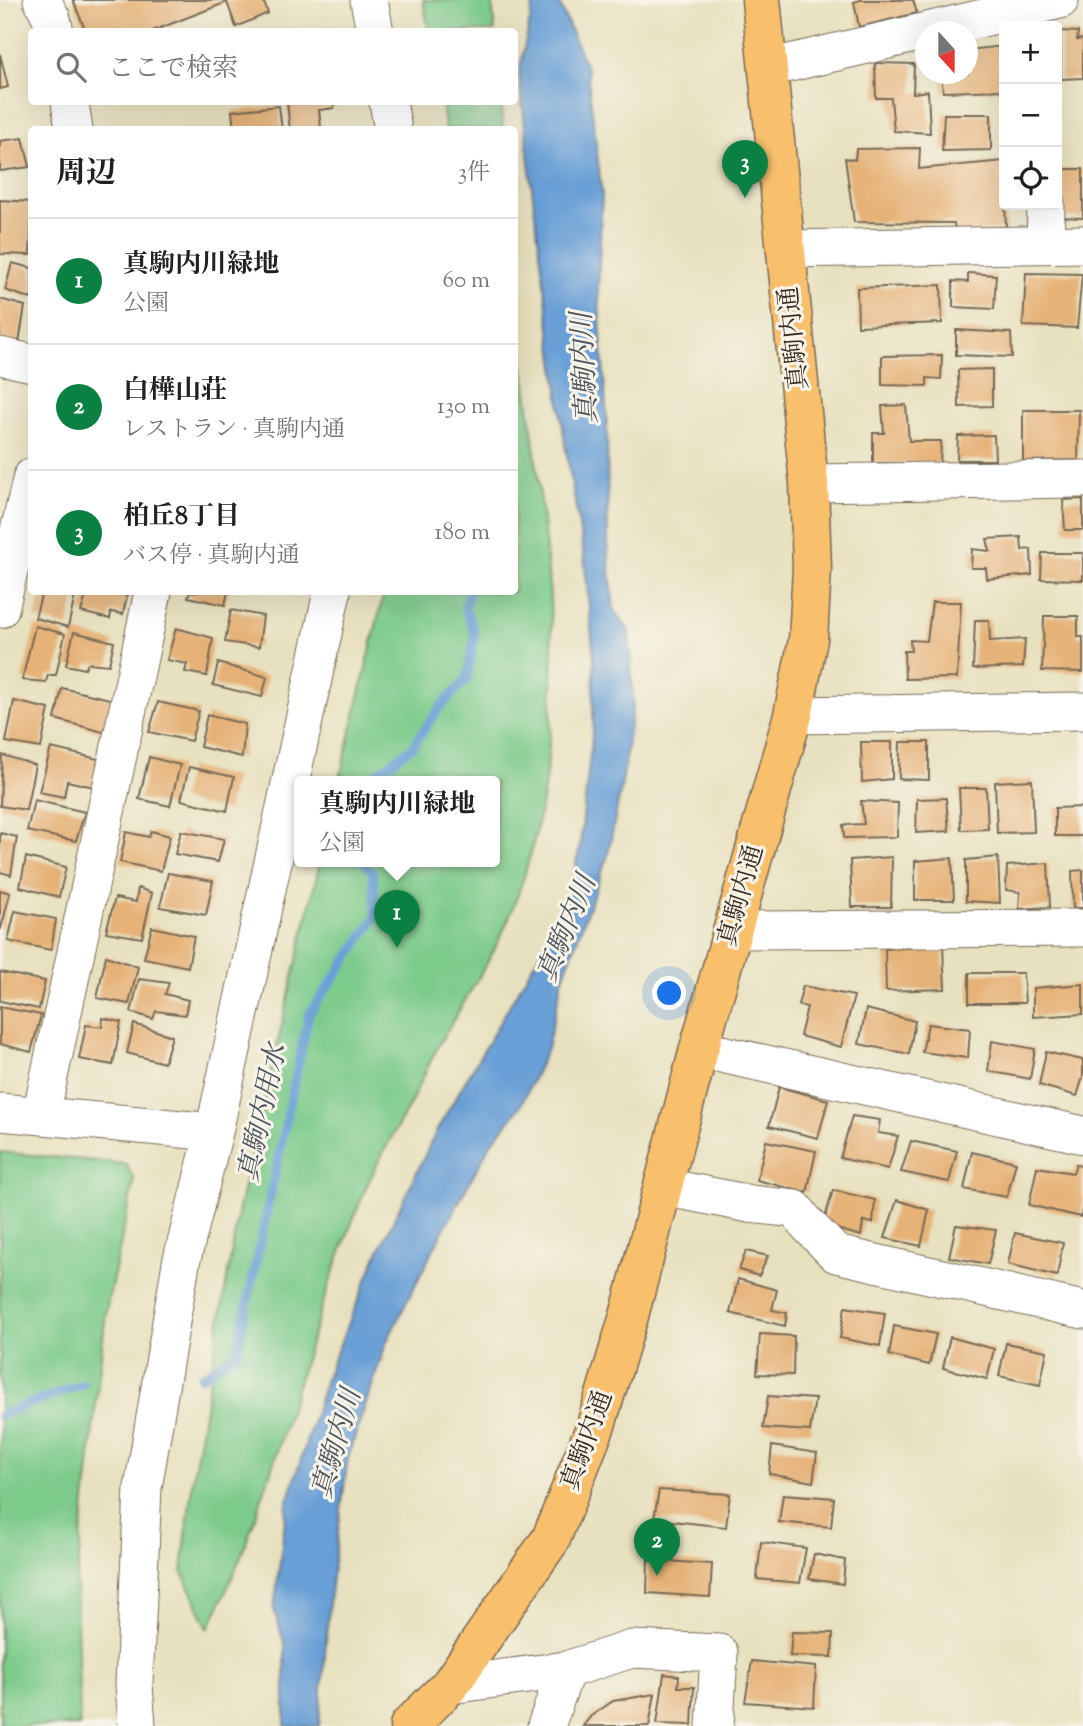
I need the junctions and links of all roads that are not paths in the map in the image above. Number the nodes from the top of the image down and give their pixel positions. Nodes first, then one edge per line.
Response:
1 (42, 0) edge
2 (369, 0) edge
3 (761, 0) edge
4 (1053, 10) edge
5 (54, 28) edge
6 (374, 28) edge
7 (768, 68) junction
8 (70, 105) edge
9 (389, 105) edge
10 (73, 126) edge
11 (392, 126) edge
12 (1046, 210) edge
13 (1045, 244) junction
14 (1083, 244) edge
15 (786, 249) junction
16 (0, 356) edge
17 (28, 362) edge
18 (1083, 479) edge
19 (809, 482) junction
20 (28, 494) edge
21 (152, 595) edge
22 (331, 595) edge
23 (0, 609) edge
24 (1083, 711) edge
25 (793, 715) junction
26 (1083, 928) edge
27 (733, 930) junction
28 (699, 1049) junction
29 (0, 1112) edge
30 (41, 1115) junction
31 (214, 1132) junction
32 (1083, 1135) edge
33 (664, 1187) junction
34 (1083, 1310) edge
35 (566, 1670) junction
36 (450, 1685) junction
37 (137, 1726) edge
38 (409, 1726) edge
39 (545, 1726) edge
40 (715, 1726) edge

1 - 5 street
2 - 6 street
3 - 7 highway, 真駒内通
4 - 7 street
7 - 15 highway, 真駒内通
8 - 10 street
9 - 11 street
12 - 13 street
13 - 14 street
13 - 15 street
15 - 19 highway, 真駒内通
16 - 17 street
18 - 19 street
19 - 25 highway, 真駒内通
20 - 23 street
21 - 30 street
22 - 31 street
24 - 25 street
25 - 27 highway, 真駒内通
26 - 27 street
27 - 28 highway, 真駒内通
28 - 32 street
28 - 33 highway, 真駒内通
29 - 30 street
30 - 31 street
31 - 37 street
33 - 34 street
33 - 36 highway, 真駒内通
35 - 36 street
35 - 39 street
35 - 40 street
36 - 38 highway, 真駒内通

